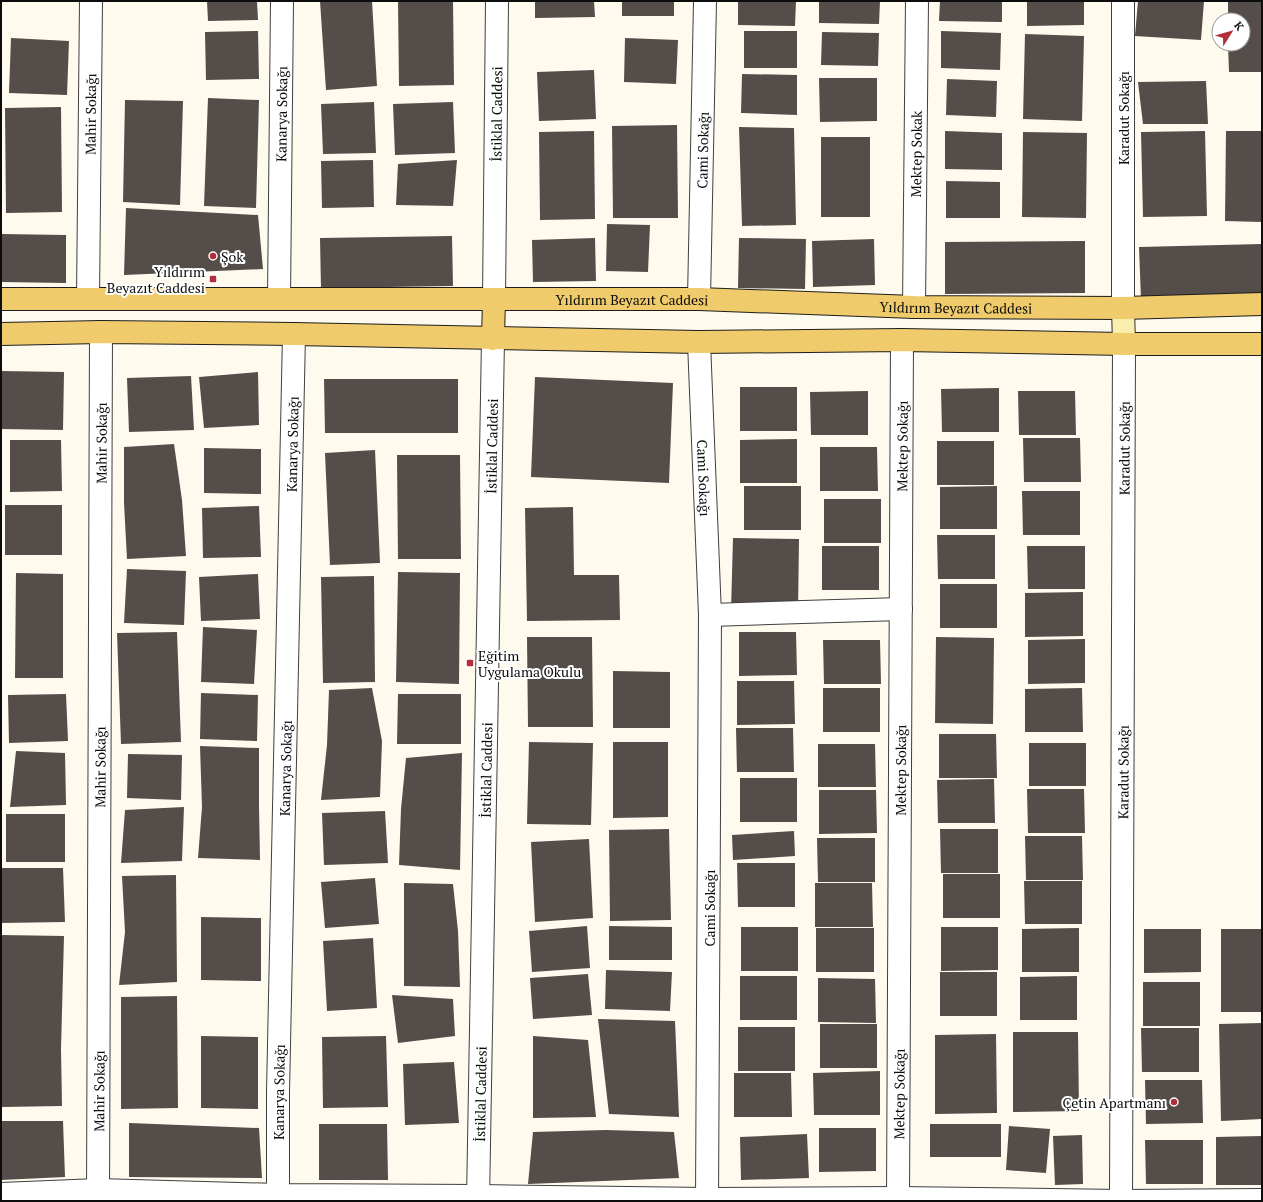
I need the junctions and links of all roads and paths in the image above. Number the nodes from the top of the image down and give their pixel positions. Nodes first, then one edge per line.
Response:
1 (91, 1) edge
2 (282, 1) edge
3 (497, 1) edge
4 (705, 1) edge
5 (917, 1) edge
6 (1123, 1) edge
7 (1, 299) edge
8 (88, 299) junction
9 (279, 299) junction
10 (494, 299) junction
11 (699, 299) junction
12 (1262, 304) edge
13 (914, 307) junction
14 (1123, 308) junction
15 (101, 332) junction
16 (1, 334) edge
17 (294, 334) junction
18 (493, 339) junction
19 (902, 340) junction
20 (699, 342) junction
21 (1124, 344) junction
22 (1262, 344) edge
23 (901, 609) junction
24 (710, 615) junction
25 (1, 1194) edge
26 (98, 1196) edge
27 (278, 1198) edge
28 (478, 1198) edge
29 (708, 1200) edge
30 (898, 1200) edge
31 (1262, 1200) edge
32 (1121, 1201) edge

1 - 8 street, Mahir Sokağı
2 - 9 street, Kanarya Sokağı
3 - 10 street, İstiklal Caddesi
4 - 11 street, Cami Sokağı
5 - 13 street, Mektep Sokak
6 - 14 street, Karadut Sokağı
7 - 8 main road, Yıldırım Beyazıt Caddesi
8 - 9 main road, Yıldırım Beyazıt Caddesi
9 - 10 main road, Yıldırım Beyazıt Caddesi
10 - 11 main road, Yıldırım Beyazıt Caddesi
10 - 18 main road
11 - 13 main road, Yıldırım Beyazıt Caddesi
12 - 14 main road, Yıldırım Beyazıt Caddesi
13 - 14 main road, Yıldırım Beyazıt Caddesi
14 - 21 main road
15 - 16 main road
15 - 17 main road
15 - 26 street, Mahir Sokağı
17 - 18 main road
17 - 27 street, Kanarya Sokağı
18 - 20 main road
18 - 28 street, İstiklal Caddesi
19 - 20 main road
19 - 21 main road
19 - 23 street, Mektep Sokağı
20 - 24 street, Cami Sokağı
21 - 22 main road
21 - 32 street, Karadut Sokağı
23 - 24 street
23 - 30 street, Mektep Sokağı
24 - 29 street, Cami Sokağı
25 - 26 street
26 - 27 street
27 - 28 street
28 - 29 street
29 - 30 street
30 - 32 street
31 - 32 street

